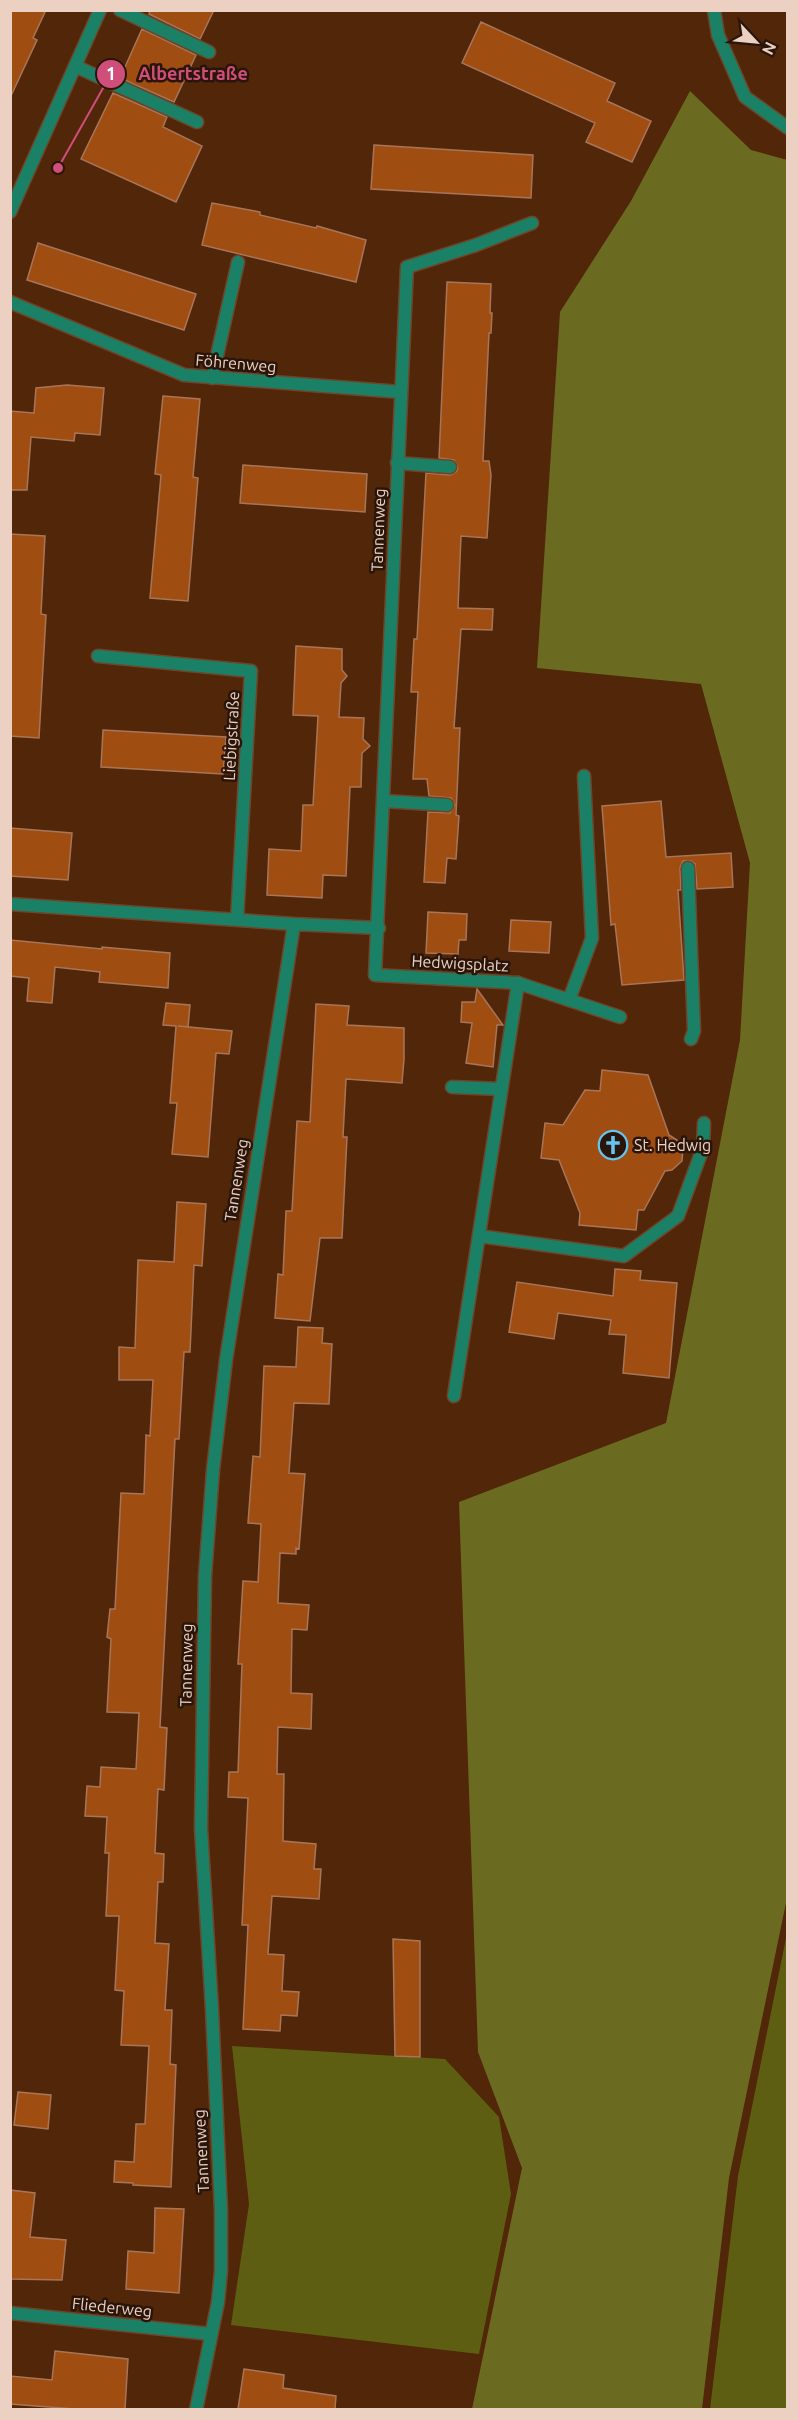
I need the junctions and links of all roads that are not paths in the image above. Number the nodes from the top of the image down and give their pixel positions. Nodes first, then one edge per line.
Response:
1 (100, 10) edge
2 (120, 10) edge
3 (714, 10) edge
4 (209, 52) dead end
5 (75, 66) junction
6 (197, 122) dead end
7 (788, 128) edge
8 (10, 212) edge
9 (532, 223) dead end
10 (238, 262) dead end
11 (10, 302) edge
12 (212, 378) junction
13 (400, 392) junction
14 (398, 463) junction
15 (450, 467) dead end
16 (98, 656) dead end
17 (584, 776) dead end
18 (384, 801) junction
19 (447, 805) dead end
20 (688, 868) dead end
21 (10, 904) edge
22 (237, 920) junction
23 (294, 924) junction
24 (379, 928) junction
25 (518, 983) junction
26 (569, 1000) junction
27 (620, 1017) dead end
28 (691, 1039) dead end
29 (452, 1087) dead end
30 (501, 1089) junction
31 (704, 1123) dead end
32 (479, 1236) junction
33 (454, 1396) dead end
34 (10, 2313) edge
35 (211, 2334) junction
36 (196, 2409) edge

1 - 5 street
2 - 4 street
3 - 7 street
5 - 6 street
5 - 8 street
9 - 13 street, Tannenweg
10 - 12 street
11 - 12 street, Föhrenweg
12 - 13 street, Föhrenweg
13 - 14 street, Tannenweg
14 - 15 street
14 - 18 street, Tannenweg
16 - 22 street, Liebigstraße
17 - 26 street
18 - 19 street
18 - 24 street, Tannenweg
20 - 28 street
21 - 22 street
22 - 23 street
23 - 24 street
23 - 35 street, Tannenweg
24 - 25 street, Hedwigsplatz
25 - 26 street, Hedwigsplatz
25 - 30 street
26 - 27 street, Hedwigsplatz
29 - 30 street
30 - 32 street
31 - 32 street
32 - 33 street
34 - 35 street, Fliederweg
35 - 36 street, Tannenweg

